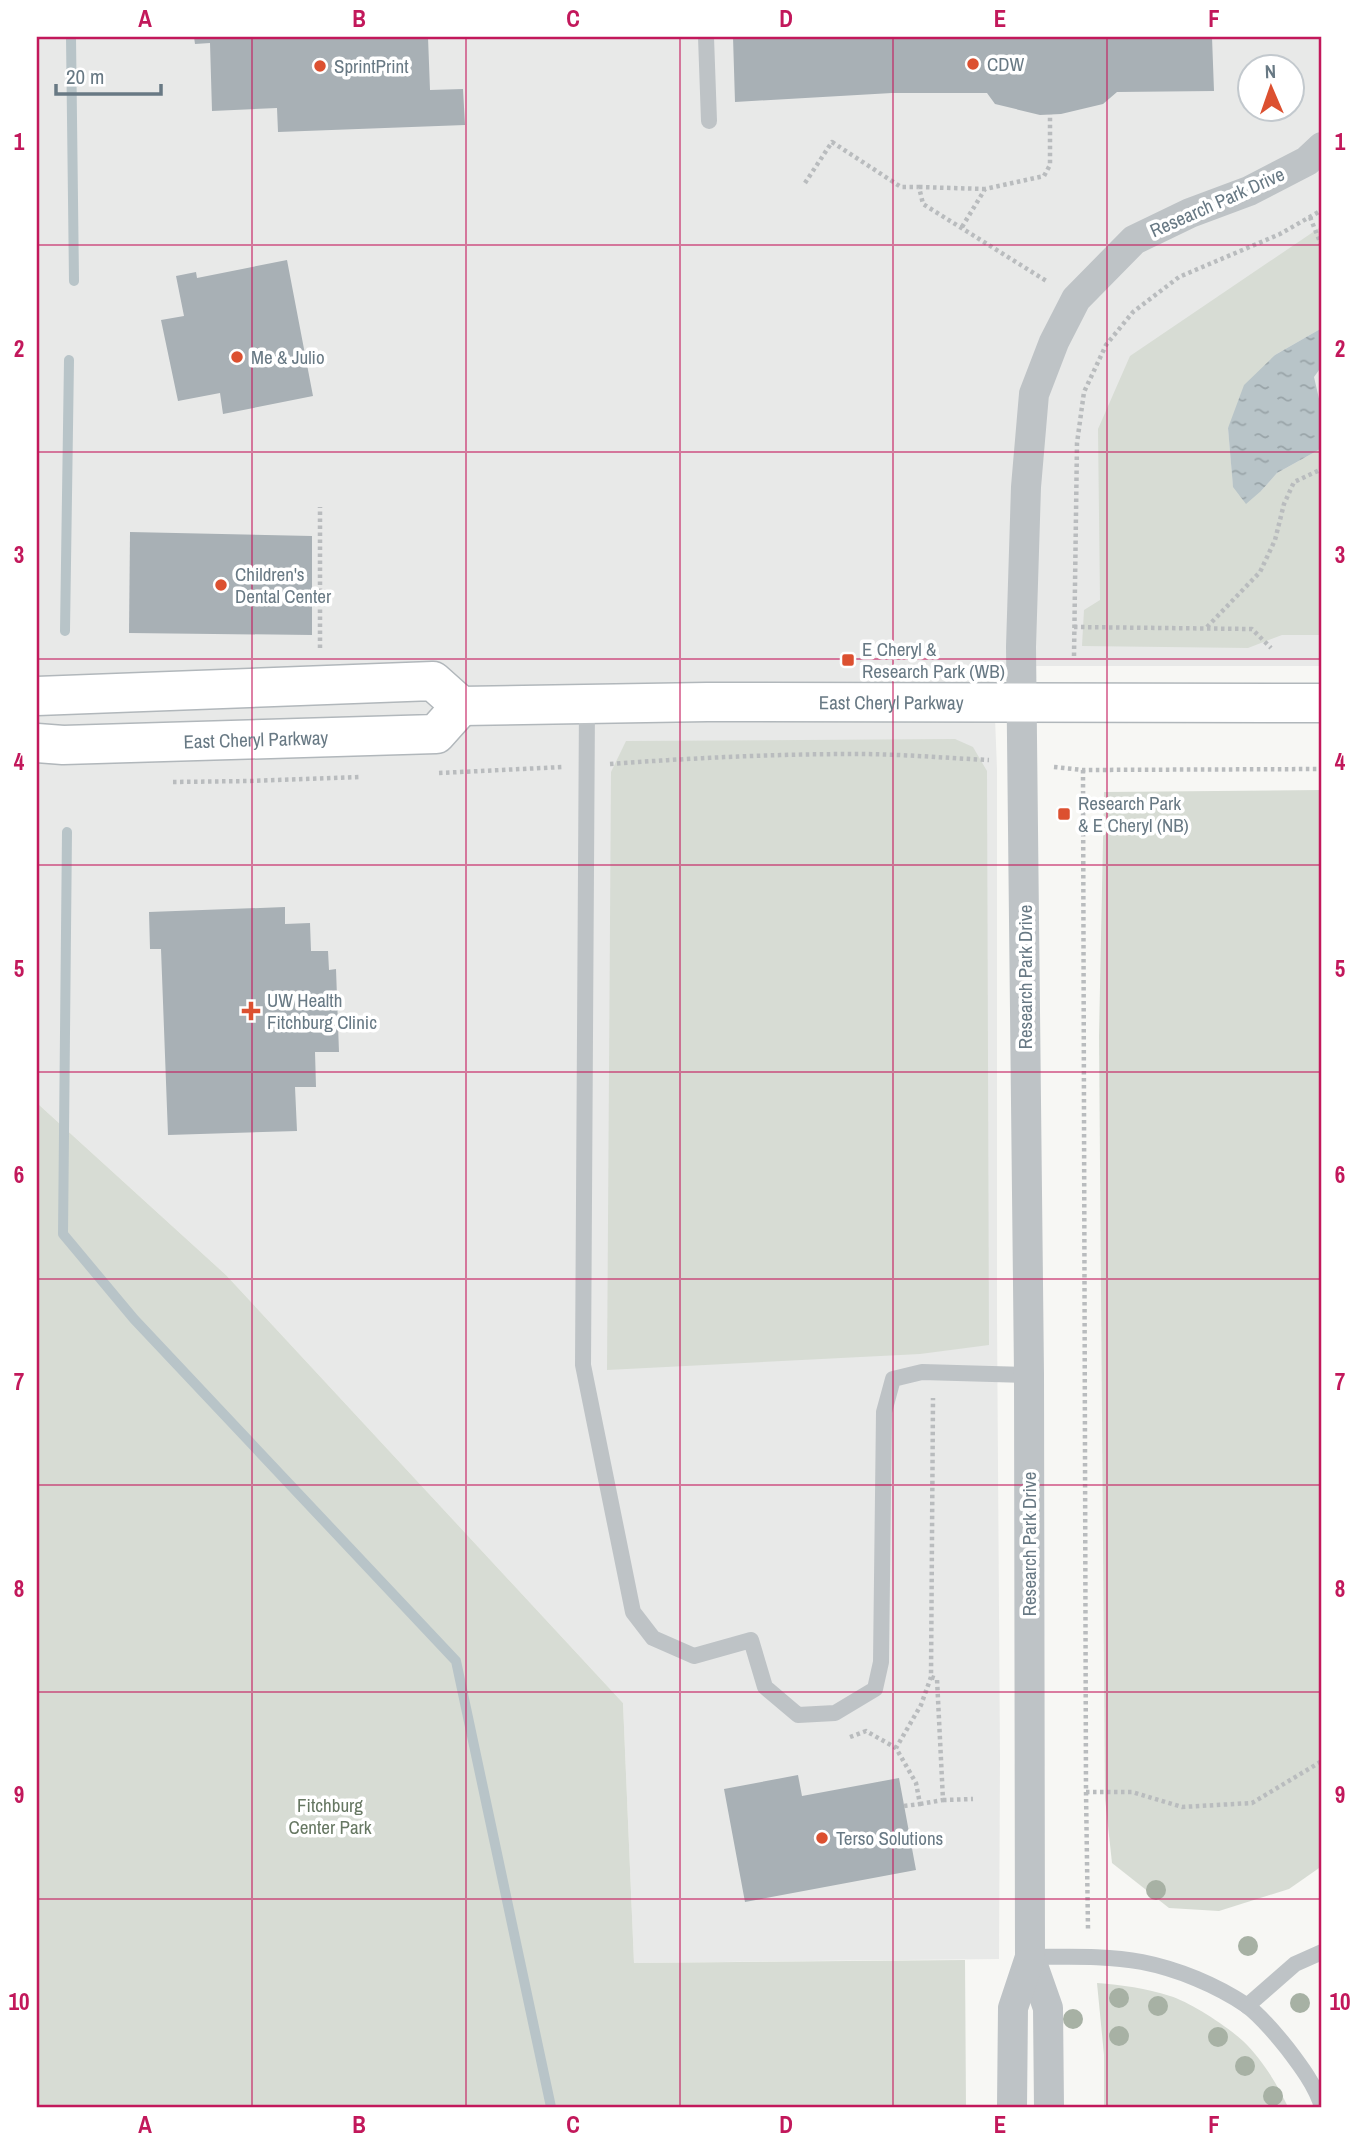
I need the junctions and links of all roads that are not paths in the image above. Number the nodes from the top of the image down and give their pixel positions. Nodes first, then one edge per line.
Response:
1 (706, 37) edge
2 (709, 121) dead end
3 (1322, 147) edge
4 (37, 696) edge
5 (1022, 701) junction
6 (1322, 703) edge
7 (587, 704) junction
8 (461, 706) junction
9 (37, 743) edge
10 (1029, 1374) junction
11 (1322, 1952) edge
12 (1030, 1957) junction
13 (1247, 2006) junction
14 (1012, 2107) edge
15 (1049, 2107) edge
16 (1322, 2107) edge

1 - 2 lane
3 - 5 street, Research Park Drive
4 - 8 street
5 - 6 street, East Cheryl Parkway
5 - 7 street, East Cheryl Parkway
5 - 10 street, Research Park Drive
7 - 8 street, East Cheryl Parkway
7 - 10 lane
8 - 9 street, East Cheryl Parkway
10 - 12 street, Research Park Drive
11 - 13 lane
12 - 13 lane
12 - 14 street, Research Park Drive
12 - 15 street, Research Park Drive
13 - 16 lane

